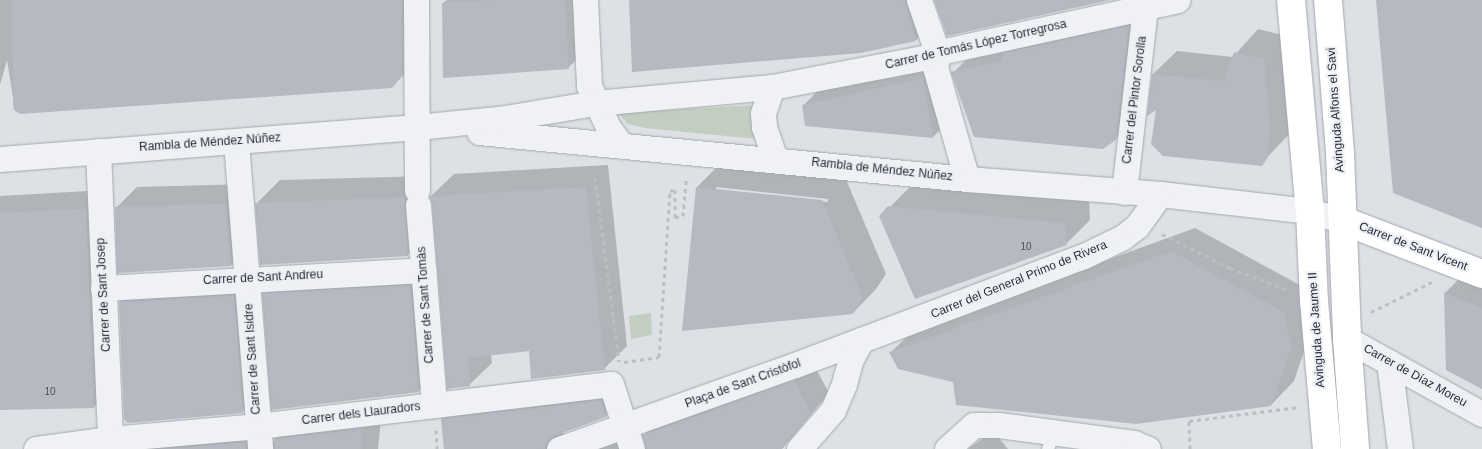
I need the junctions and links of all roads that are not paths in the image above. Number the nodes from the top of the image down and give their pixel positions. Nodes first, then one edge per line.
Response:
1 (416, 0) edge
2 (585, 0) edge
3 (919, 0) edge
4 (1178, 0) edge
5 (1291, 0) edge
6 (1328, 0) edge
7 (1145, 8) junction
8 (938, 55) junction
9 (772, 88) junction
10 (596, 103) junction
11 (418, 127) junction
12 (236, 142) junction
13 (621, 145) junction
14 (98, 151) junction
15 (0, 159) edge
16 (775, 160) junction
17 (965, 173) junction
18 (1124, 192) junction
19 (1160, 194) junction
20 (1310, 211) junction
21 (1344, 221) junction
22 (423, 270) junction
23 (1482, 274) edge
24 (247, 279) junction
25 (103, 288) junction
26 (1347, 339) junction
27 (861, 340) junction
28 (1390, 362) junction
29 (434, 405) junction
30 (1482, 414) edge
31 (259, 437) edge
32 (628, 438) edge
33 (110, 440) junction
34 (1051, 440) edge
35 (36, 449) edge
36 (559, 449) edge
37 (799, 449) edge
38 (947, 449) edge
39 (1148, 449) edge
40 (1327, 449) edge
41 (1356, 449) edge
42 (1400, 449) edge

1 - 11 street, Carrer de Sant Tomàs
2 - 10 street
3 - 8 street
4 - 7 street, Carrer de Tomás López Torregrosa
5 - 20 main road
6 - 21 main road, Avinguda Alfons el Savi
7 - 8 street, Carrer de Tomás López Torregrosa
7 - 18 street, Carrer del Pintor Sorolla
8 - 9 street, Carrer de Tomás López Torregrosa
8 - 17 street
9 - 10 street, Carrer de Tomás López Torregrosa
9 - 16 street
10 - 11 street, Rambla de Méndez Núñez
10 - 13 street
11 - 12 street, Rambla de Méndez Núñez
11 - 13 street, Rambla de Méndez Núñez
11 - 22 street, Carrer de Sant Tomàs
12 - 14 street, Rambla de Méndez Núñez
12 - 24 street, Carrer de Sant Isidre
13 - 16 street, Rambla de Méndez Núñez
14 - 15 street, Rambla de Méndez Núñez
14 - 25 street, Carrer de Sant Josep
16 - 17 street, Rambla de Méndez Núñez
17 - 18 street, Rambla de Méndez Núñez
18 - 19 street, Rambla de Méndez Núñez
19 - 20 street, Rambla de Méndez Núñez
19 - 27 street, Carrer del General Primo de Rivera
20 - 21 street, Rambla de Méndez Núñez
20 - 40 main road, Avinguda de Jaume II
21 - 23 main road, Carrer de Sant Vicent
21 - 26 main road
22 - 24 street, Carrer de Sant Andreu
22 - 29 street, Carrer de Sant Tomàs
24 - 25 street, Carrer de Sant Andreu
24 - 31 street, Carrer de Sant Isidre
25 - 33 street, Carrer de Sant Josep
26 - 28 street, Carrer de Díaz Moreu
26 - 41 main road
27 - 32 street, Plaça de Sant Cristòfol
27 - 37 street
28 - 30 street, Carrer de Díaz Moreu
28 - 42 street
29 - 31 street, Carrer dels Llauradors
29 - 32 street, Carrer dels Llauradors
31 - 33 street, Carrer dels Llauradors
32 - 36 street, Plaça de Sant Cristòfol
33 - 35 street, Carrer dels Llauradors
34 - 38 street
34 - 39 street

